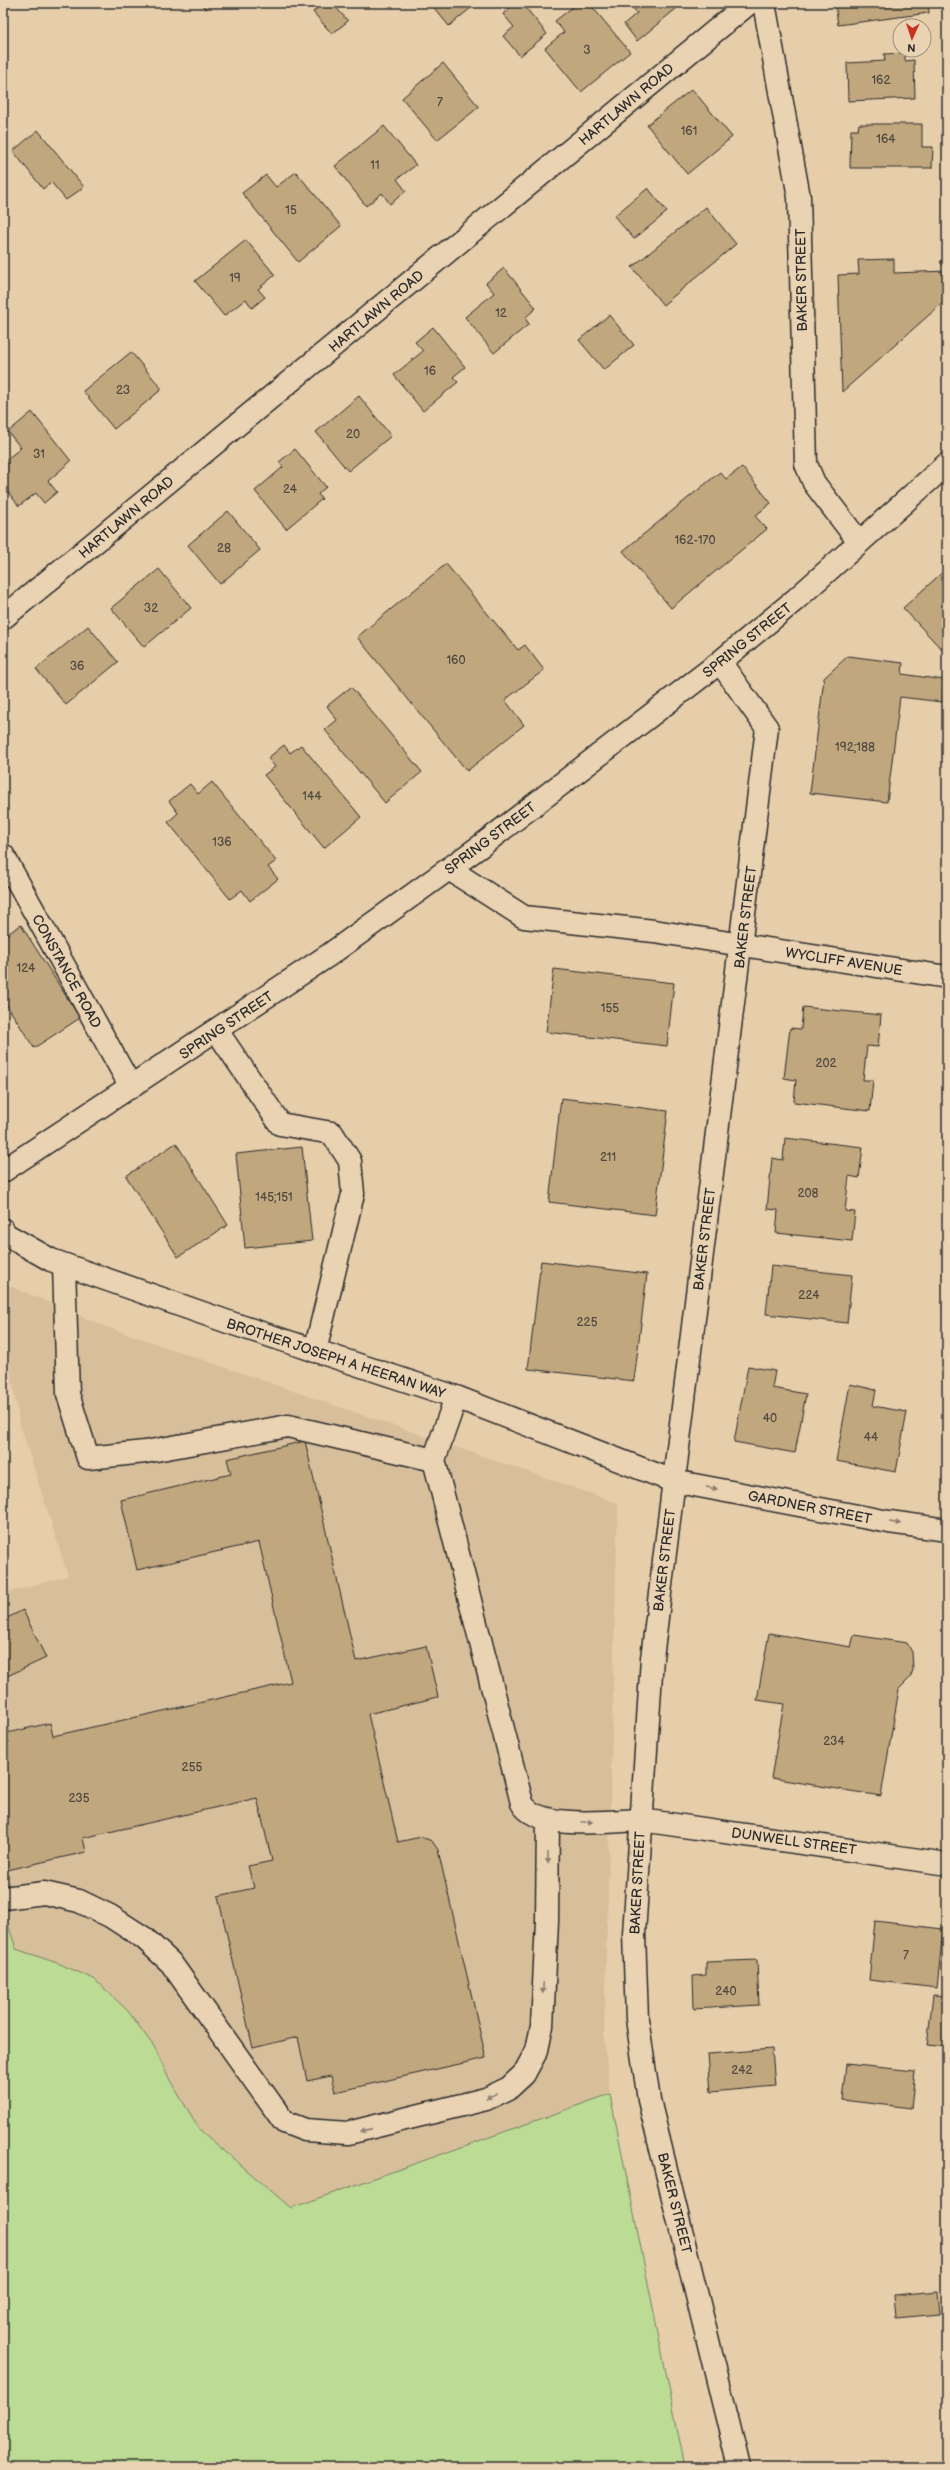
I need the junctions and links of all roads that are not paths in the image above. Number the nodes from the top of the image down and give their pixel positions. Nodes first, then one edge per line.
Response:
1 (748, 3) edge
2 (764, 3) edge
3 (947, 464) edge
4 (859, 542) junction
5 (3, 618) edge
6 (720, 662) junction
7 (3, 855) edge
8 (449, 869) junction
9 (742, 944) junction
10 (947, 977) edge
11 (217, 1031) junction
12 (130, 1087) junction
13 (3, 1171) edge
14 (3, 1230) edge
15 (64, 1265) junction
16 (315, 1351) junction
17 (456, 1397) junction
18 (434, 1460) junction
19 (674, 1481) junction
20 (947, 1530) edge
21 (548, 1819) junction
22 (641, 1820) junction
23 (947, 1864) edge
24 (3, 1898) edge
25 (739, 2467) edge

1 - 5 street, HARTLAWN ROAD
2 - 4 street, BAKER STREET
3 - 4 street, SPRING STREET
4 - 6 street, SPRING STREET
6 - 8 street, SPRING STREET
6 - 9 street, BAKER STREET
7 - 12 street, CONSTANCE ROAD
8 - 9 street, WYCLIFF AVENUE
8 - 11 street, SPRING STREET
9 - 10 street, WYCLIFF AVENUE
9 - 19 street, BAKER STREET
11 - 12 street, SPRING STREET
11 - 16 street
12 - 13 street, SPRING STREET
14 - 15 street, BROTHER JOSEPH A HEERAN WAY
15 - 16 street, BROTHER JOSEPH A HEERAN WAY
15 - 18 street
16 - 17 street, BROTHER JOSEPH A HEERAN WAY
17 - 18 street
17 - 19 street, BROTHER JOSEPH A HEERAN WAY
18 - 21 street, DUNWELL STREET
19 -> 20 street, GARDNER STREET
19 - 22 street, BAKER STREET
21 -> 22 street, DUNWELL STREET
21 -> 24 street
22 - 23 street, DUNWELL STREET
22 - 25 street, BAKER STREET

